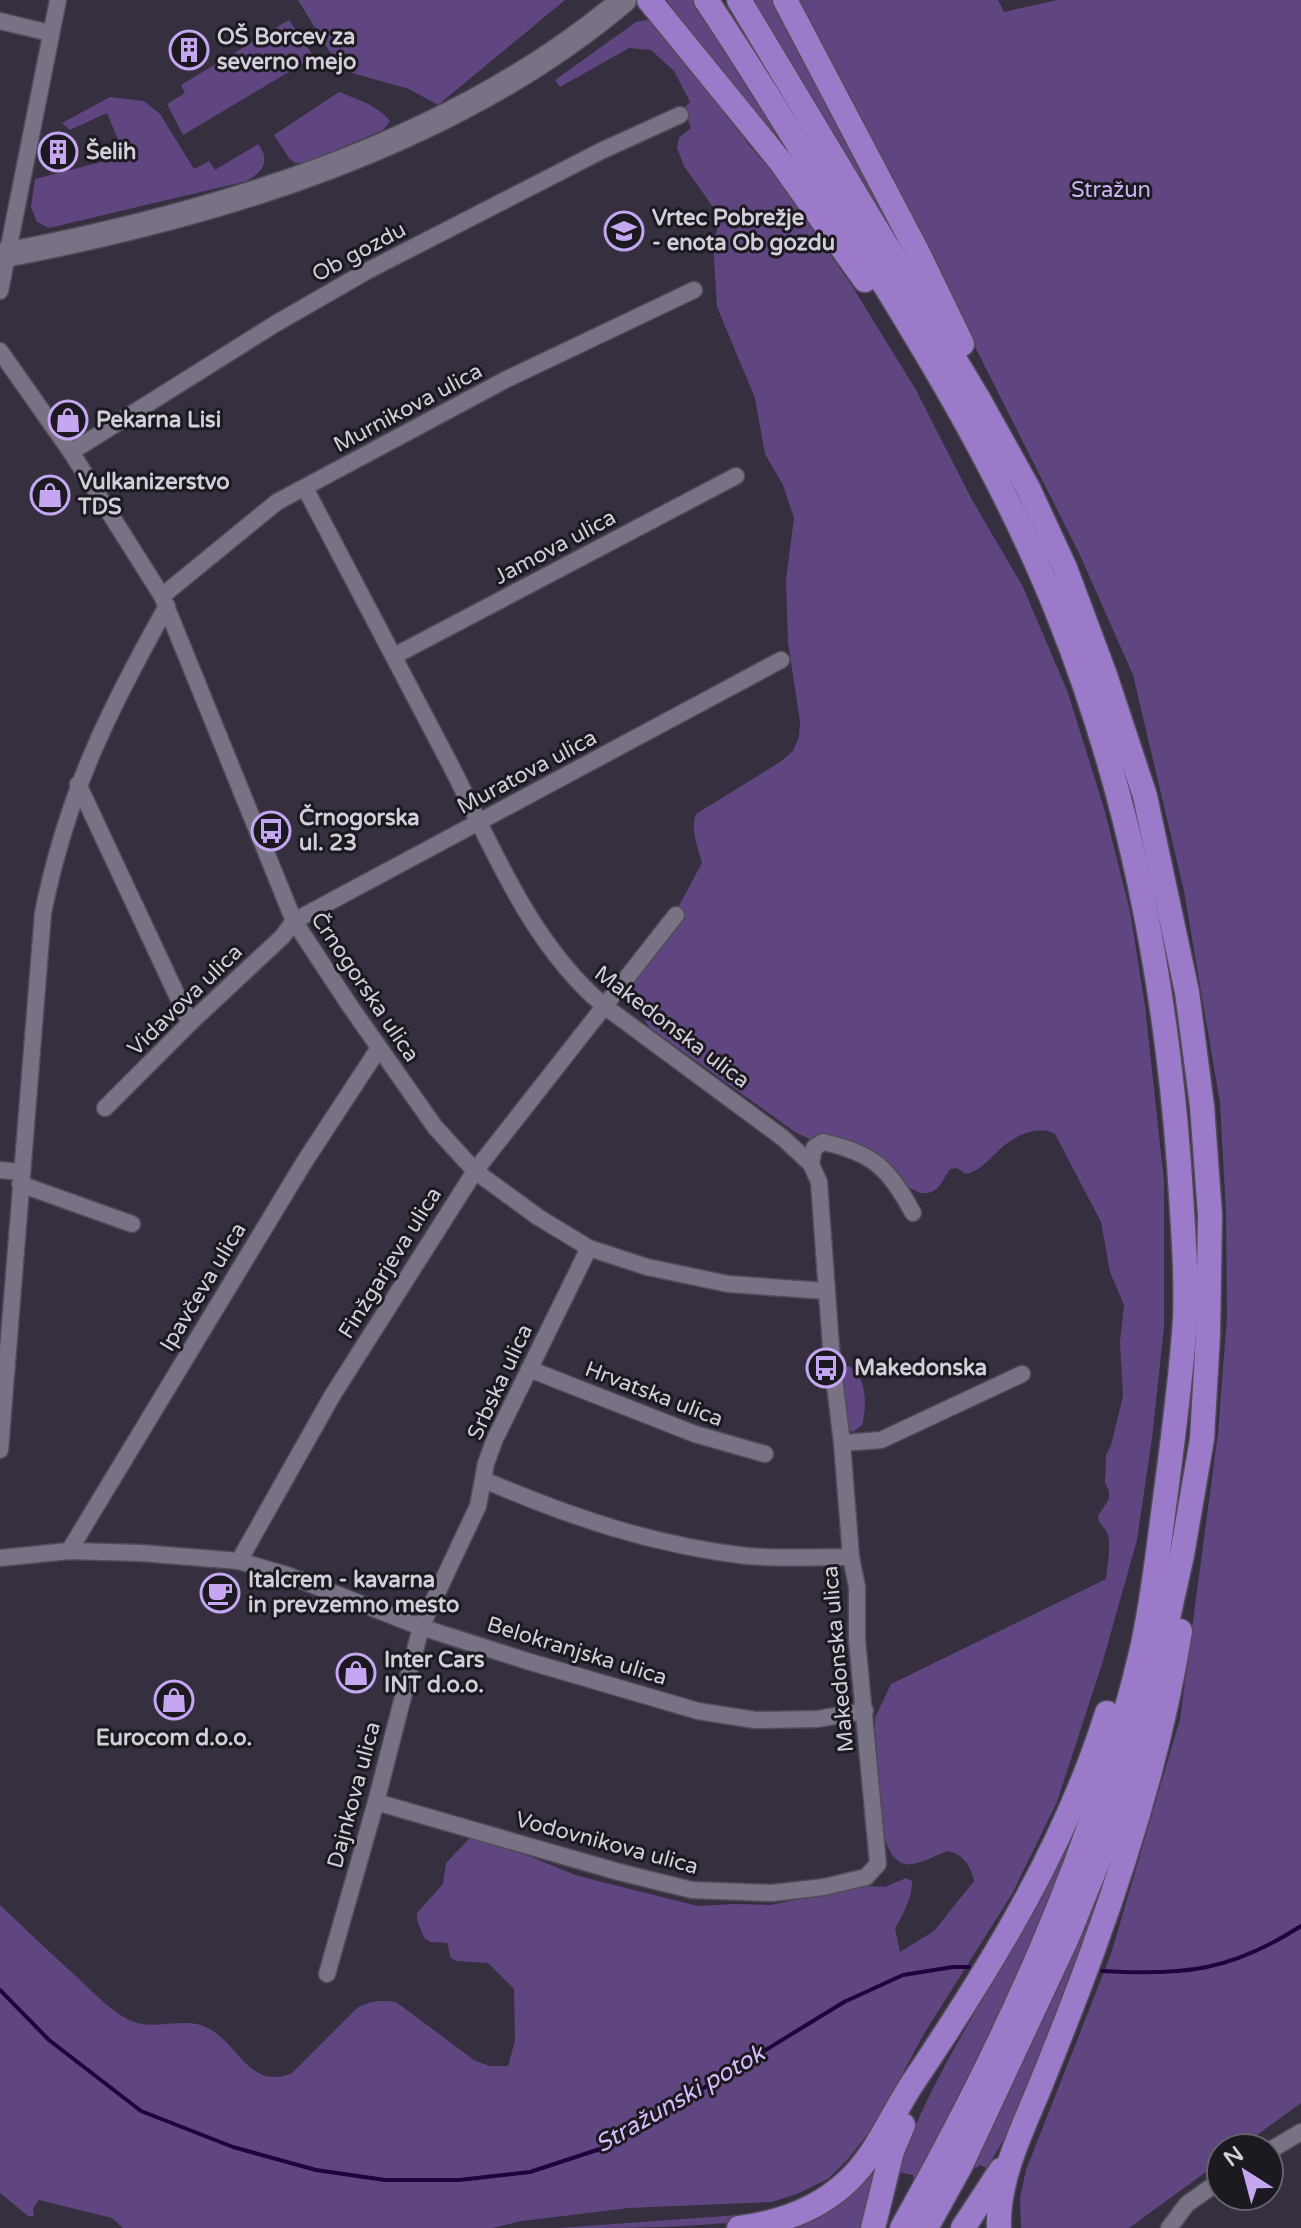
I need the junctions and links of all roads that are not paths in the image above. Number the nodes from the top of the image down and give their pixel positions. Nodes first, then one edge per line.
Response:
1 (58, 0) edge
2 (624, 0) edge
3 (649, 0) edge
4 (706, 0) edge
5 (739, 0) edge
6 (785, 0) edge
7 (0, 21) edge
8 (50, 33) junction
9 (680, 115) dead end
10 (4, 255) edge
11 (694, 290) dead end
12 (0, 291) edge
13 (900, 307) junction
14 (0, 351) edge
15 (979, 400) junction
16 (71, 452) junction
17 (736, 476) dead end
18 (305, 488) junction
19 (165, 601) junction
20 (394, 656) junction
21 (781, 660) dead end
22 (78, 784) junction
23 (480, 822) junction
24 (676, 915) dead end
25 (294, 921) junction
26 (603, 1005) junction
27 (190, 1023) junction
28 (379, 1048) junction
29 (105, 1108) dead end
30 (811, 1164) junction
31 (0, 1170) edge
32 (475, 1171) junction
33 (20, 1178) junction
34 (913, 1213) dead end
35 (132, 1224) dead end
36 (589, 1248) junction
37 (826, 1291) junction
38 (529, 1369) junction
39 (1022, 1374) dead end
40 (842, 1443) junction
41 (0, 1450) edge
42 (765, 1454) dead end
43 (484, 1480) junction
44 (69, 1551) junction
45 (1171, 1553) junction
46 (851, 1557) junction
47 (0, 1558) edge
48 (239, 1561) junction
49 (421, 1627) junction
50 (865, 1711) junction
51 (376, 1802) junction
52 (875, 1869) joint
53 (327, 1974) dead end
54 (933, 2057) junction
55 (1017, 2143) junction
56 (1205, 2191) edge
57 (739, 2228) edge
58 (873, 2228) edge
59 (902, 2228) edge
60 (926, 2228) edge
61 (963, 2228) edge
62 (999, 2228) edge
63 (1169, 2228) edge

1 - 8 street
2 - 10 street
3 - 13 highway
4 - 13 highway
5 - 15 highway
6 - 15 highway
7 - 8 street
8 - 10 street
9 - 16 street, Ob gozdu
10 - 12 street
11 - 18 street, Murnikova ulica
13 - 45 highway
14 - 16 street, Črnogorska ulica
15 - 45 highway
16 - 19 street, Črnogorska ulica
17 - 20 street, Jamova ulica
18 - 19 street, Murnikova ulica
18 - 20 street, Makedonska ulica
19 - 22 street
19 - 25 street, Črnogorska ulica
20 - 23 street, Makedonska ulica
21 - 23 street, Muratova ulica
22 - 27 street
22 - 33 street
23 - 25 street, Muratova ulica
23 - 26 street, Makedonska ulica
24 - 26 street, Finžgarjeva ulica
25 - 27 street, Vidavova ulica
25 - 28 street, Črnogorska ulica
26 - 30 street, Makedonska ulica
26 - 32 street, Finžgarjeva ulica
27 - 29 street, Vidavova ulica
28 - 32 street, Črnogorska ulica
28 - 44 street, Ipavčeva ulica
30 - 34 street
30 - 37 street, Makedonska ulica
31 - 33 street
32 - 36 street, Črnogorska ulica
32 - 48 street, Finžgarjeva ulica
33 - 35 street
33 - 41 street
36 - 37 street, Črnogorska ulica
36 - 38 street, Srbska ulica
37 - 40 street, Makedonska ulica
38 - 42 street, Hrvatska ulica
38 - 43 street, Srbska ulica
39 - 40 street
40 - 46 street, Makedonska ulica
43 - 46 street
43 - 49 street, Srbska ulica
44 - 47 street, Belokranjska ulica
44 - 48 street, Belokranjska ulica
45 - 54 highway
45 - 55 highway
45 - 59 highway
45 - 60 highway
46 - 50 street, Makedonska ulica
48 - 49 street, Belokranjska ulica
49 - 50 street, Belokranjska ulica
49 - 51 street, Dajnkova ulica
50 - 52 street, Makedonska ulica
51 - 52 street, Vodovnikova ulica
51 - 53 street, Dajnkova ulica
54 - 57 highway
54 - 58 highway
55 - 61 highway
55 - 62 highway
56 - 63 street

